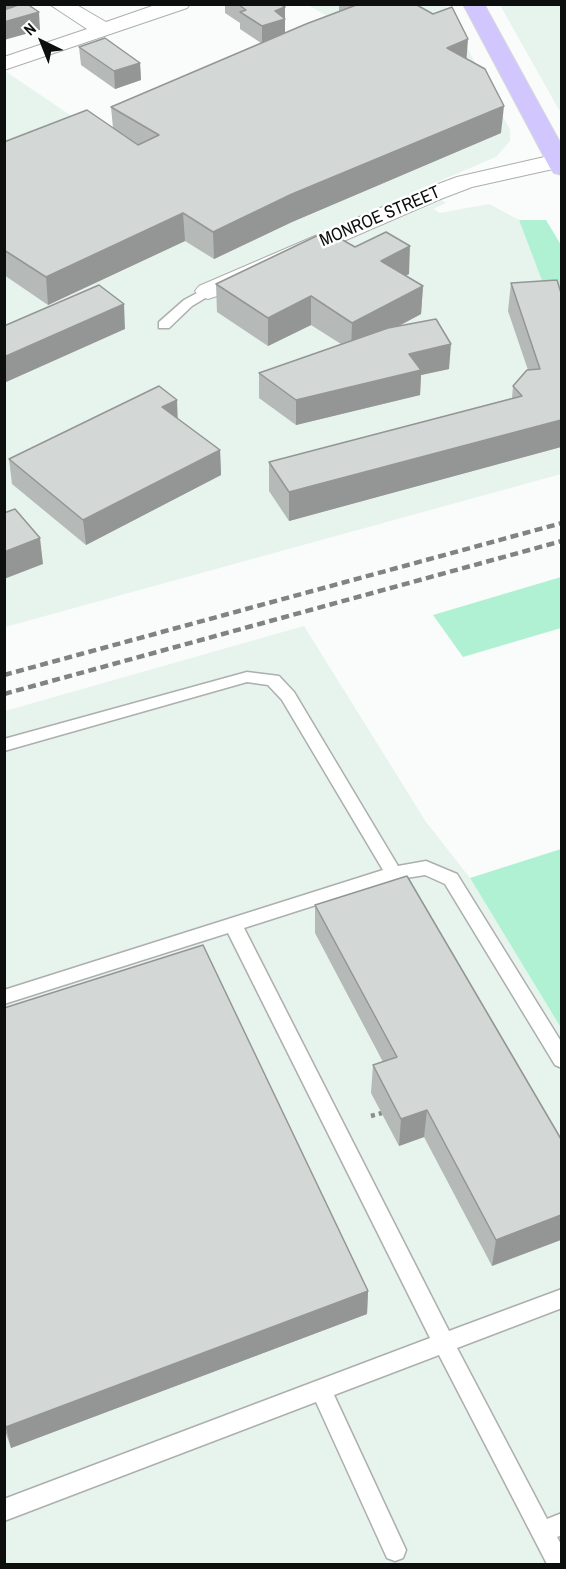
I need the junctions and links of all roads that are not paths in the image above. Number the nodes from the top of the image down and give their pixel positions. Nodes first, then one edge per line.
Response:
1 (59, 4) edge
2 (180, 4) edge
3 (473, 4) edge
4 (105, 30) junction
5 (4, 64) edge
6 (560, 163) edge
7 (208, 291) joint
8 (164, 325) dead end
9 (4, 745) edge
10 (394, 873) junction
11 (234, 925) junction
12 (4, 998) edge
13 (561, 1060) edge
14 (561, 1298) edge
15 (443, 1342) junction
16 (321, 1389) junction
17 (4, 1510) edge
18 (552, 1528) edge
19 (395, 1550) dead end
20 (559, 1564) edge

1 - 4 street
2 - 4 street
3 - 6 main road
4 - 5 street
6 - 7 street, MONROE STREET
7 - 8 lane
9 - 10 lane
10 - 11 lane
10 - 13 lane
11 - 12 lane
11 - 15 lane
14 - 15 lane
15 - 16 lane
15 - 18 lane
16 - 17 lane
16 - 19 lane
18 - 20 lane

